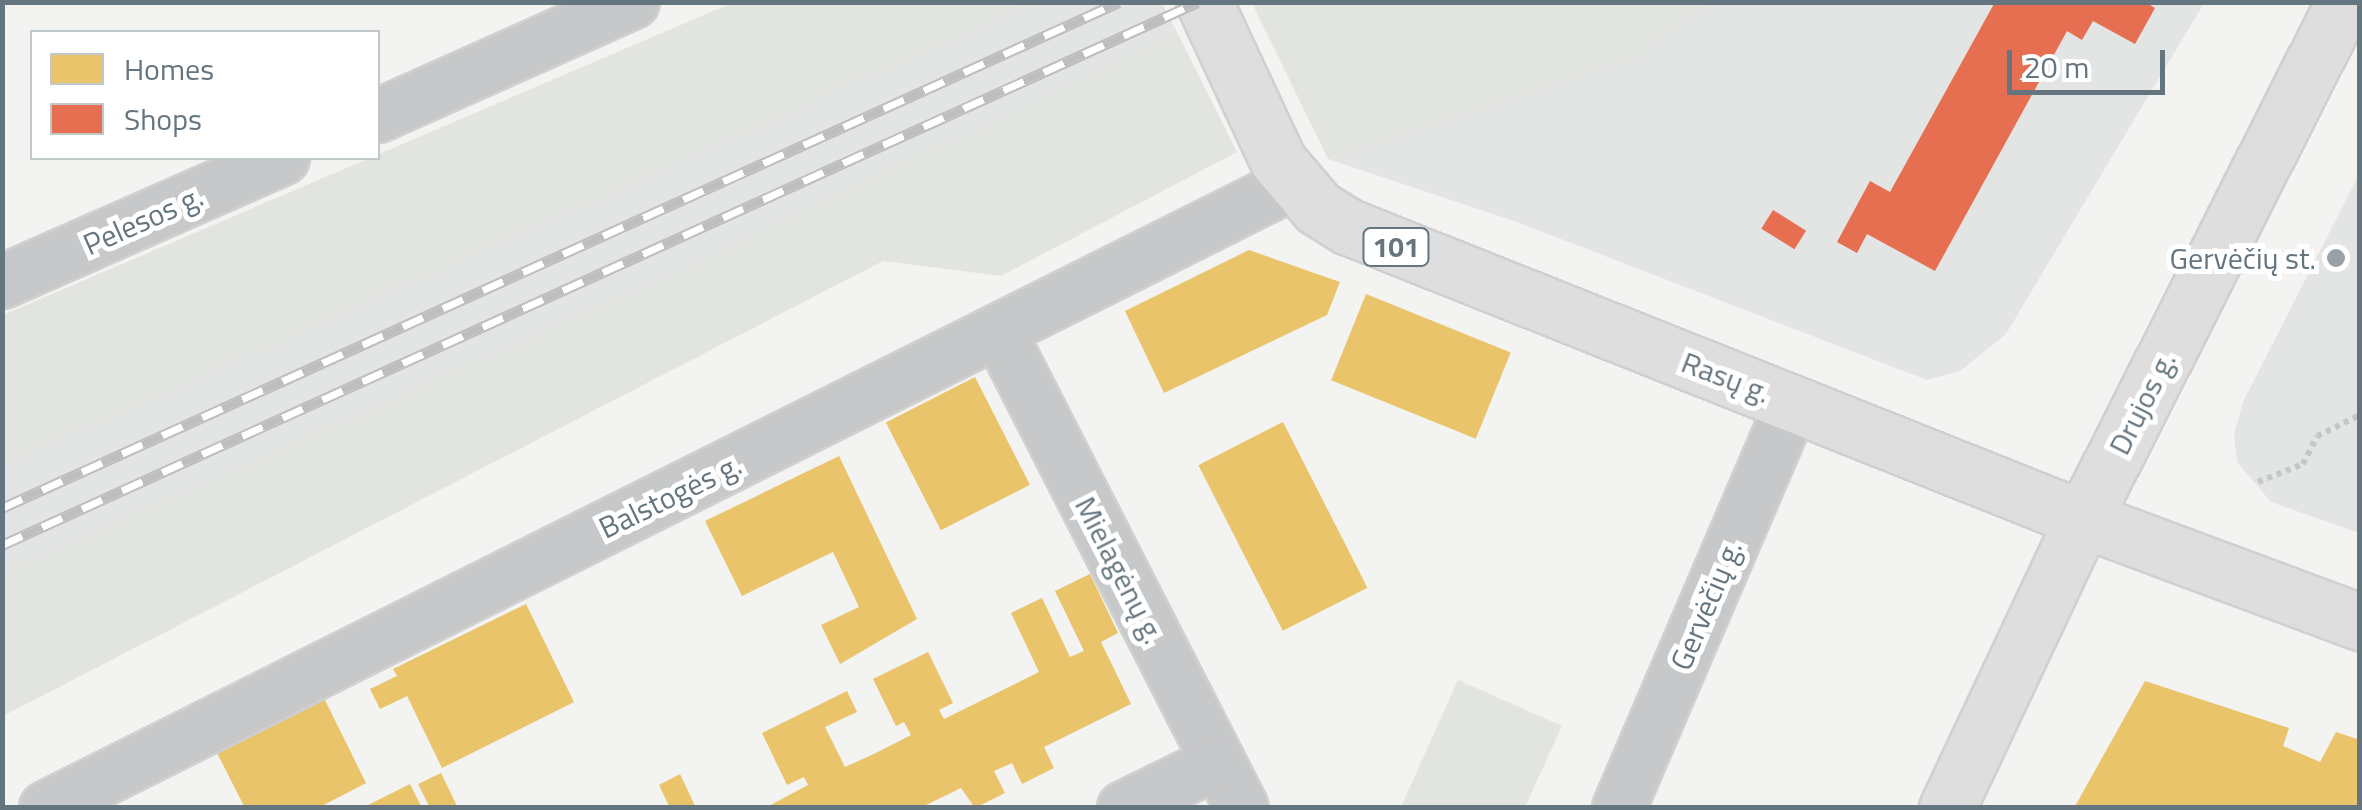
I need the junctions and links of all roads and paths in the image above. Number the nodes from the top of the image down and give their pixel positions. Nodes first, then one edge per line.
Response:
1 (633, 2) edge
2 (1204, 2) edge
3 (2344, 2) edge
4 (380, 115) edge
5 (278, 160) edge
6 (1280, 161) junction
7 (2, 282) edge
8 (999, 332) junction
9 (1793, 403) junction
10 (2360, 415) edge
11 (2258, 482) dead end
12 (2083, 519) junction
13 (2360, 622) edge
14 (1218, 762) junction
15 (46, 808) edge
16 (1124, 808) edge
17 (1242, 808) edge
18 (1618, 808) edge
19 (1947, 808) edge

1 - 4 street
2 - 6 main road, Rasų g. / 101
3 - 12 main road, Drujos g.
5 - 7 street, Pelesos g.
6 - 8 street, Balstogės g.
6 - 9 main road, Rasų g. / 101
8 - 14 street, Mielagėnų g.
8 - 15 street, Balstogės g.
9 - 12 main road, Rasų g. / 101
9 - 18 street, Gervėčių g.
10 - 11 path
12 - 13 main road, Rasų g. / 101
12 - 19 main road, Drujos g.
14 - 16 street
14 - 17 street, Mielagėnų g.

